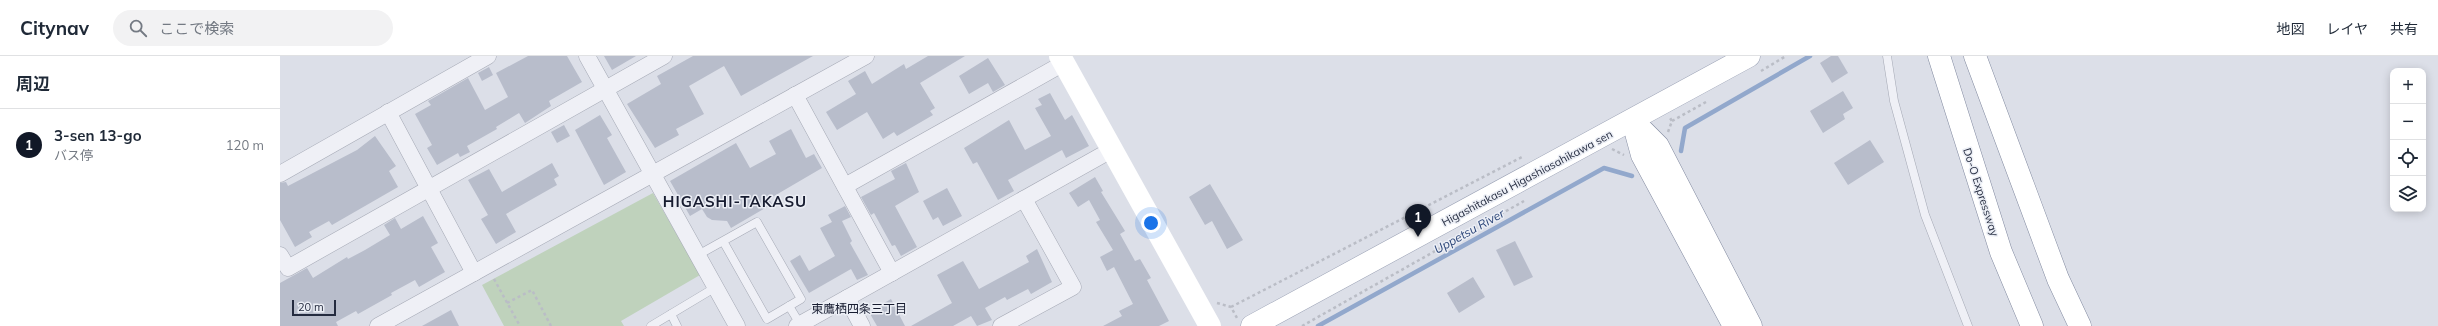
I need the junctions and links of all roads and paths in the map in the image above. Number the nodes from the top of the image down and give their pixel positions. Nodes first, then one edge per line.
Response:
1 (488, 56) edge
2 (587, 56) edge
3 (664, 56) edge
4 (866, 56) edge
5 (1750, 56) edge
6 (1887, 56) edge
7 (1939, 56) edge
8 (1971, 56) edge
9 (1975, 56) edge
10 (1062, 60) edge
11 (605, 88) junction
12 (795, 95) junction
13 (388, 112) junction
14 (1633, 121) junction
15 (1113, 149) junction
16 (1613, 150) dead end
17 (1606, 154) dead end
18 (1525, 155) dead end
19 (280, 174) edge
20 (653, 174) junction
21 (845, 186) junction
22 (429, 190) junction
23 (1530, 197) dead end
24 (1024, 199) junction
25 (723, 241) junction
26 (280, 255) edge
27 (698, 255) junction
28 (481, 270) junction
29 (892, 273) junction
30 (716, 288) junction
31 (847, 298) junction
32 (507, 303) junction
33 (789, 306) junction
34 (1231, 308) dead end
35 (671, 314) junction
36 (734, 325) edge
37 (798, 325) edge
38 (378, 326) edge
39 (520, 326) edge
40 (551, 326) edge
41 (651, 326) edge
42 (677, 326) edge
43 (862, 326) edge
44 (1001, 326) edge
45 (1210, 326) edge
46 (1252, 326) edge
47 (1302, 326) edge
48 (1734, 326) edge
49 (1751, 326) edge
50 (1968, 326) edge
51 (2032, 326) edge
52 (2063, 326) edge
53 (2080, 326) edge

1 - 13 street
2 - 11 street
3 - 11 street
4 - 12 street
5 - 14 main road, Higashitakasu Higashiasahikawa sen
6 - 50 lane
7 - 51 main road, Do-O Expressway
8 - 52 main road
9 - 53 main road
10 - 15 main road
10 - 21 street
11 - 20 street
11 - 22 street
12 - 20 street
12 - 21 street
13 - 19 street
13 - 22 street
14 - 46 main road, Higashitakasu Higashiasahikawa sen
14 - 48 main road
14 - 49 main road
15 - 24 street
15 - 45 main road
16 - 17 path
18 - 34 path
20 - 27 street
20 - 28 street
21 - 29 street
22 - 26 street
22 - 28 street
23 - 47 path
24 - 29 street
24 - 44 street
25 - 27 lane
25 - 33 lane
25 - 33 lane
27 - 30 street
28 - 32 path
28 - 38 street
29 - 31 street
30 - 35 lane
30 - 36 street
31 - 37 street
31 - 43 street
32 - 39 path
32 - 40 path
33 - 37 lane
35 - 41 lane
35 - 42 lane

